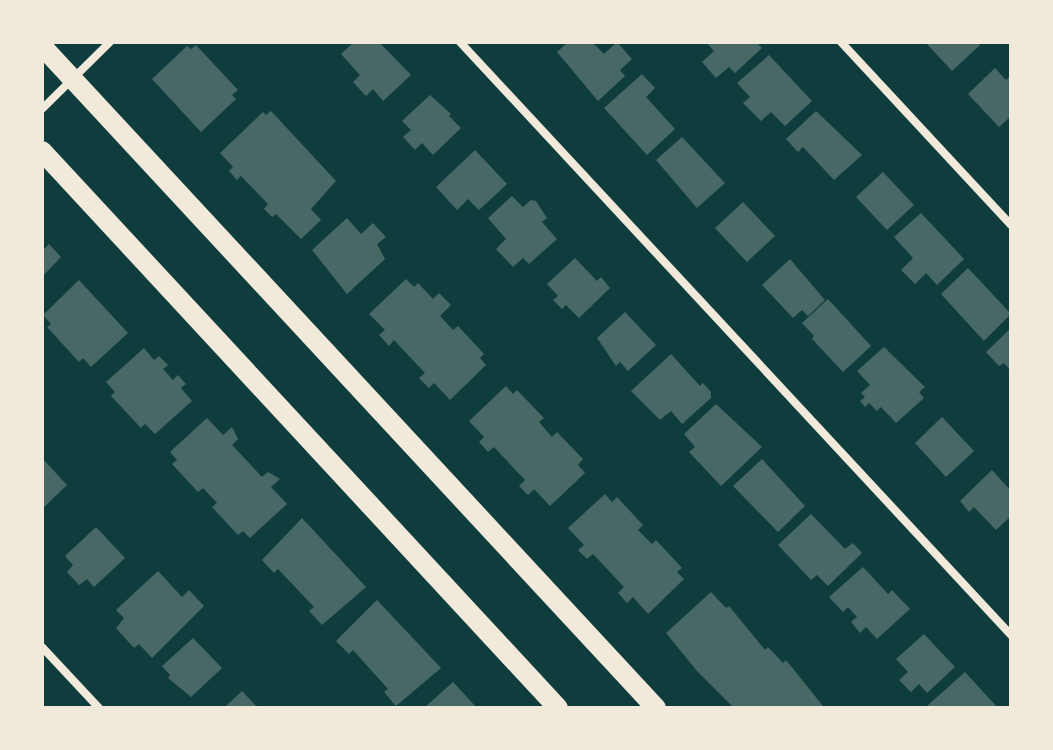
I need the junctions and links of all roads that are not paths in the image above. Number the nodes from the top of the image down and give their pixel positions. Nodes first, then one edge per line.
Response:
1 (110, 42) edge
2 (460, 42) edge
3 (841, 42) edge
4 (42, 46) edge
5 (73, 78) junction
6 (42, 109) edge
7 (42, 151) edge
8 (1011, 225) edge
9 (1011, 635) edge
10 (42, 647) edge
11 (99, 708) edge
12 (558, 708) edge
13 (656, 708) edge

1 - 5 street
2 - 9 street
3 - 8 street
4 - 5 main road
5 - 6 street
5 - 13 main road
7 - 12 main road
10 - 11 street

